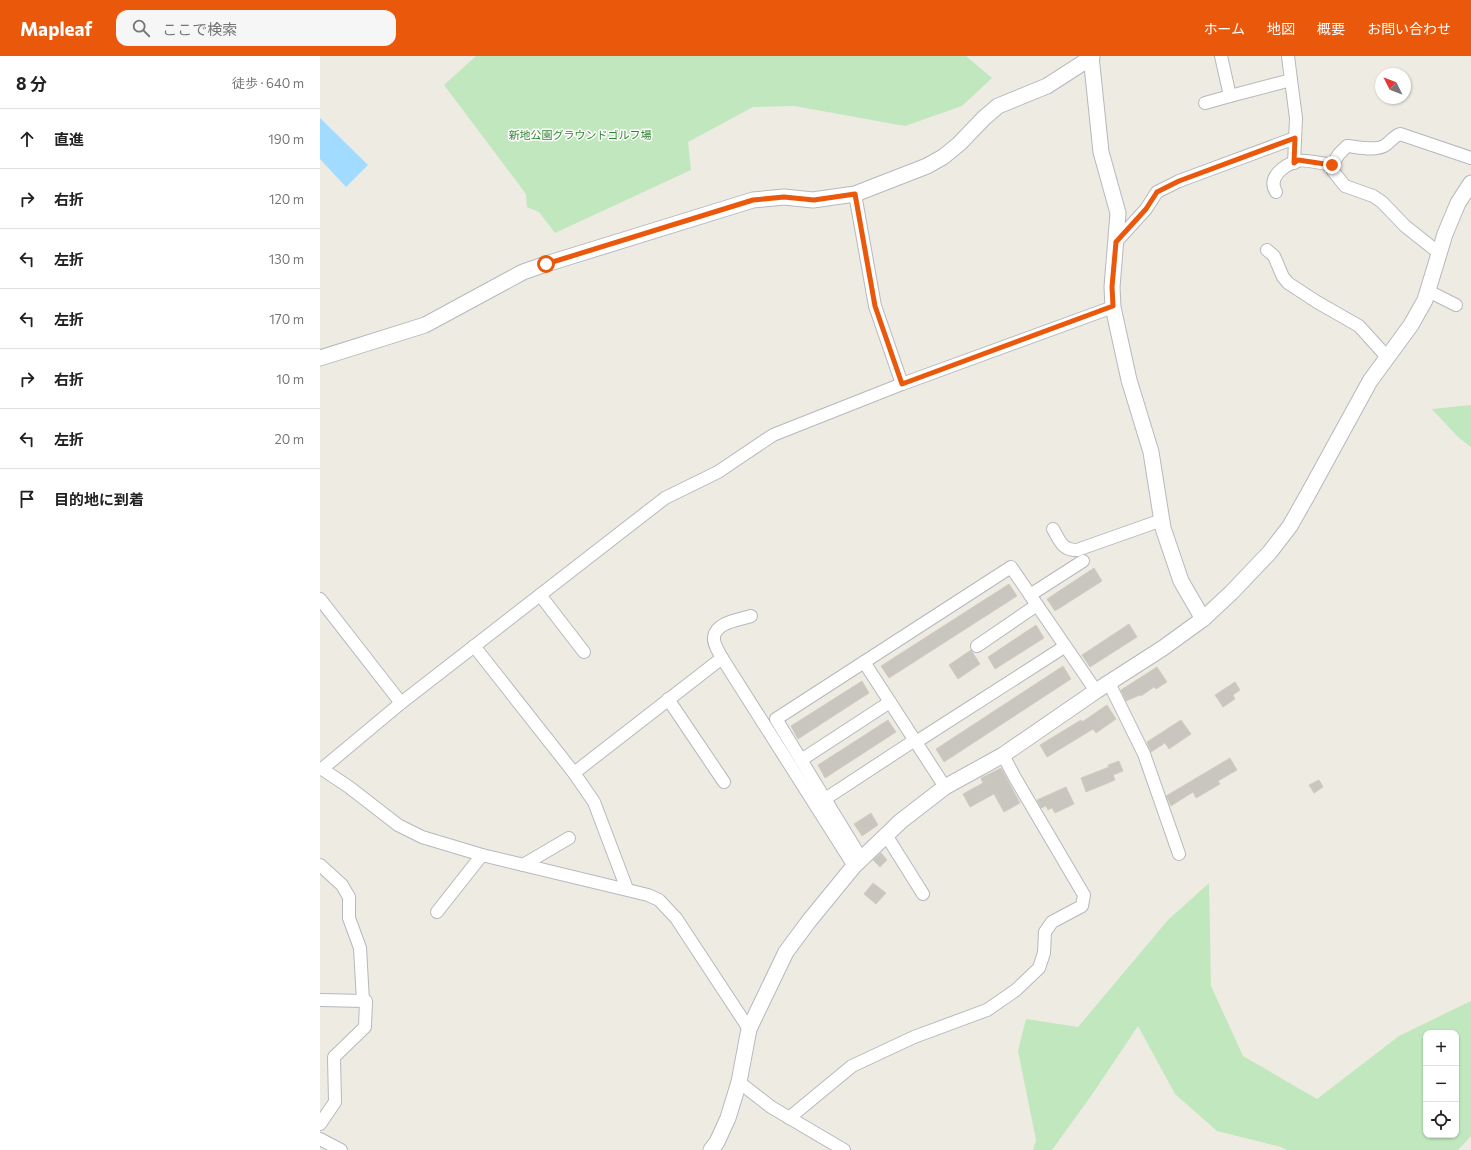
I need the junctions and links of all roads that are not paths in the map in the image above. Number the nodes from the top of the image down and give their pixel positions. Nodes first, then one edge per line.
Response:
1 (1093, 56) edge
2 (1221, 56) edge
3 (1288, 56) edge
4 (1291, 80) junction
5 (1230, 96) junction
6 (1205, 103) dead end
7 (1295, 138) junction
8 (1471, 158) edge
9 (1294, 163) junction
10 (1332, 165) junction
11 (1471, 183) edge
12 (1276, 192) dead end
13 (855, 194) junction
14 (1116, 242) junction
15 (1268, 250) dead end
16 (1439, 253) junction
17 (1428, 291) junction
18 (1113, 306) junction
19 (1456, 306) dead end
20 (1387, 357) junction
21 (320, 358) edge
22 (902, 384) junction
23 (1162, 520) junction
24 (1053, 529) dead end
25 (1083, 561) dead end
26 (540, 595) junction
27 (320, 599) edge
28 (1034, 600) junction
29 (751, 616) dead end
30 (1203, 619) junction
31 (474, 646) junction
32 (977, 646) dead end
33 (1064, 646) junction
34 (584, 652) dead end
35 (722, 658) junction
36 (864, 662) junction
37 (1109, 683) junction
38 (1096, 691) junction
39 (668, 699) junction
40 (890, 702) junction
41 (401, 703) junction
42 (915, 741) junction
43 (1003, 755) junction
44 (801, 760) junction
45 (321, 769) edge
46 (574, 773) junction
47 (724, 782) dead end
48 (945, 787) junction
49 (825, 799) junction
50 (886, 835) junction
51 (569, 838) dead end
52 (1179, 854) dead end
53 (482, 855) junction
54 (858, 862) junction
55 (320, 865) edge
56 (523, 865) junction
57 (627, 890) junction
58 (922, 894) dead end
59 (437, 912) dead end
60 (320, 1000) edge
61 (363, 1001) junction
62 (749, 1029) junction
63 (738, 1082) junction
64 (789, 1118) junction
65 (320, 1124) edge
66 (320, 1140) edge
67 (341, 1150) edge
68 (711, 1150) edge
69 (844, 1150) edge

1 - 13 street
1 - 14 street
2 - 5 street
3 - 4 street
4 - 5 street
4 - 7 street
5 - 6 street
7 - 9 street
7 - 14 street
8 - 10 street
9 - 10 street
9 - 12 street
10 - 16 street
11 - 16 street
13 - 21 street
13 - 22 street
14 - 18 street
15 - 20 street
16 - 17 street
17 - 19 street
17 - 20 street
18 - 22 street
18 - 23 street
20 - 30 street
22 - 26 street
23 - 24 street
23 - 30 street
25 - 28 street
26 - 31 street
26 - 34 street
27 - 41 street
28 - 32 street
28 - 33 street
28 - 36 street
29 - 35 street
30 - 37 street
31 - 41 street
31 - 46 street
33 - 38 street
33 - 42 street
35 - 39 street
35 - 54 street
36 - 40 street
36 - 44 street
37 - 38 street
37 - 52 street
38 - 43 street
39 - 46 street
39 - 47 street
40 - 42 street
40 - 44 street
41 - 45 street
42 - 48 street
42 - 49 street
43 - 48 street
43 - 64 street
44 - 49 street
45 - 53 street
46 - 57 street
48 - 50 street
49 - 54 street
50 - 54 street
50 - 58 street
51 - 56 street
53 - 56 street
53 - 59 street
54 - 62 street
55 - 61 street
56 - 57 street
57 - 62 street
60 - 61 street
61 - 65 street
62 - 63 street
63 - 64 street
63 - 68 street
64 - 69 street
66 - 67 street

